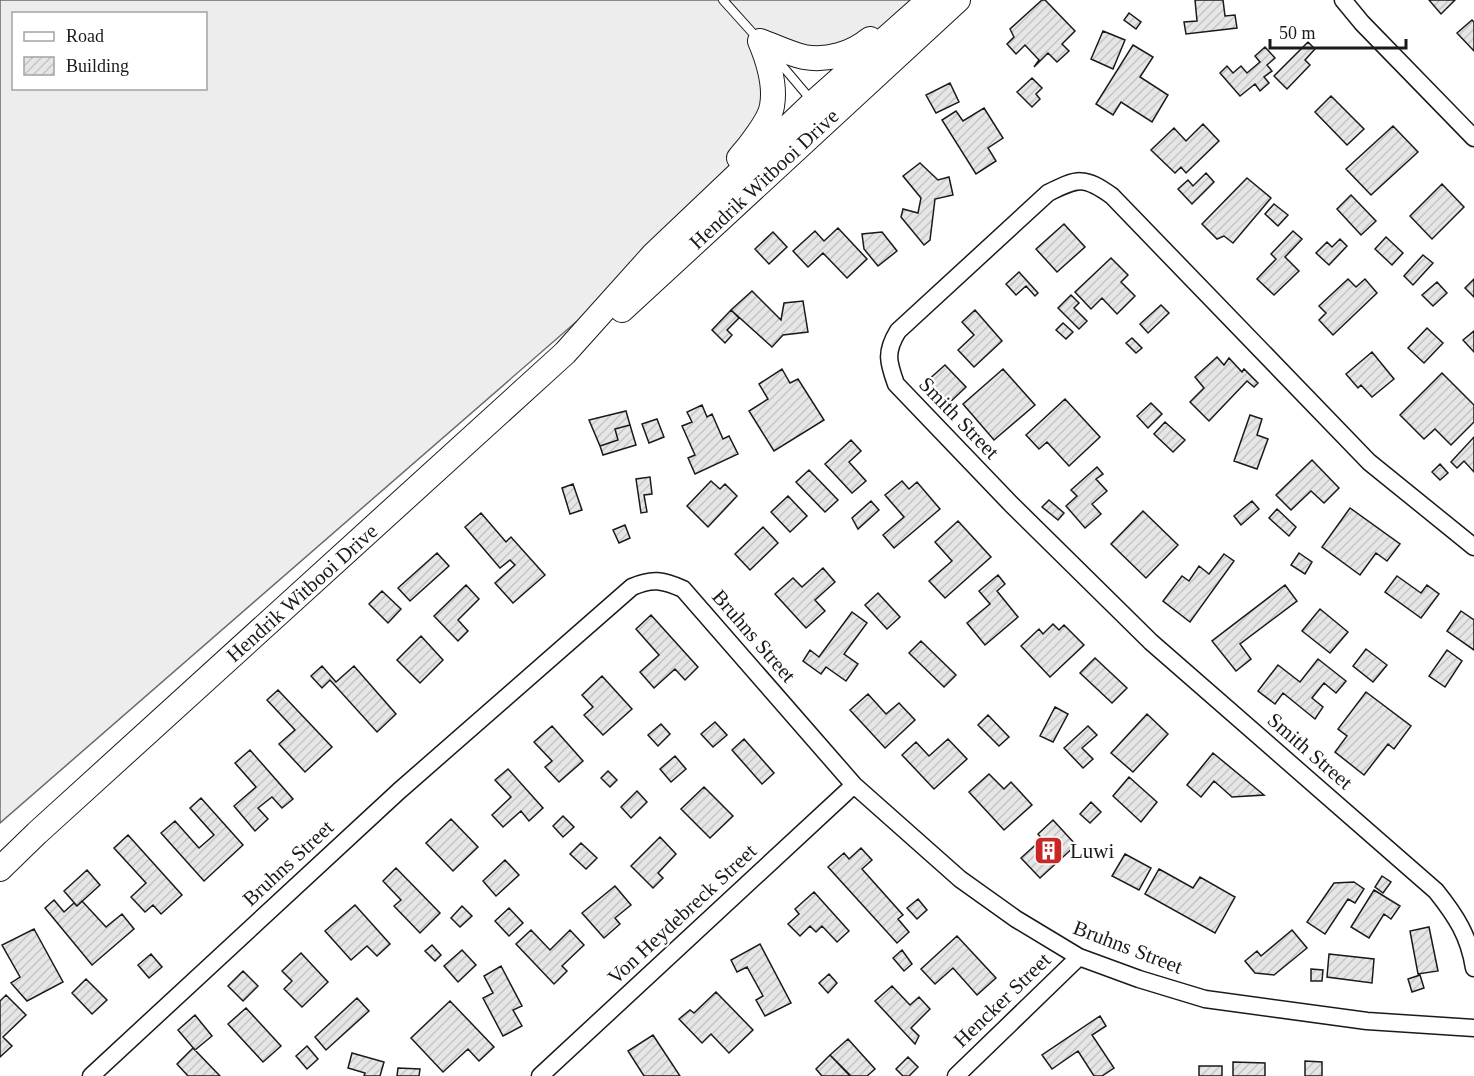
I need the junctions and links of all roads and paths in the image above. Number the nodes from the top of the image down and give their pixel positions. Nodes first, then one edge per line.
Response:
1 (723, 0) edge
2 (918, 0) edge
3 (929, 0) edge
4 (958, 0) edge
5 (1343, 0) edge
6 (760, 40) junction
7 (821, 110) junction
8 (1474, 138) edge
9 (653, 255) junction
10 (565, 353) junction
11 (1474, 547) edge
12 (854, 785) junction
13 (37, 833) junction
14 (0, 859) edge
15 (0, 869) edge
16 (1079, 957) junction
17 (1474, 968) edge
18 (1474, 1028) edge
19 (91, 1076) edge
20 (540, 1076) edge
21 (956, 1076) edge

1 - 6 lane
2 - 6 main road
3 - 7 main road, Hendrik Witbooi Drive
4 - 7 main road, Hendrik Witbooi Drive
5 - 8 street
6 - 7 lane
6 - 9 main road
7 - 9 main road, Hendrik Witbooi Drive
7 - 10 main road, Hendrik Witbooi Drive
9 - 10 main road, Hendrik Witbooi Drive
10 - 13 main road, Hendrik Witbooi Drive
11 - 17 street, Smith Street
12 - 16 street, Bruhns Street
12 - 19 street, Bruhns Street
12 - 20 street, Von Heydebreck Street
13 - 14 main road, Hendrik Witbooi Drive
13 - 15 main road, Hendrik Witbooi Drive
16 - 18 street, Bruhns Street
16 - 21 street, Hencker Street

